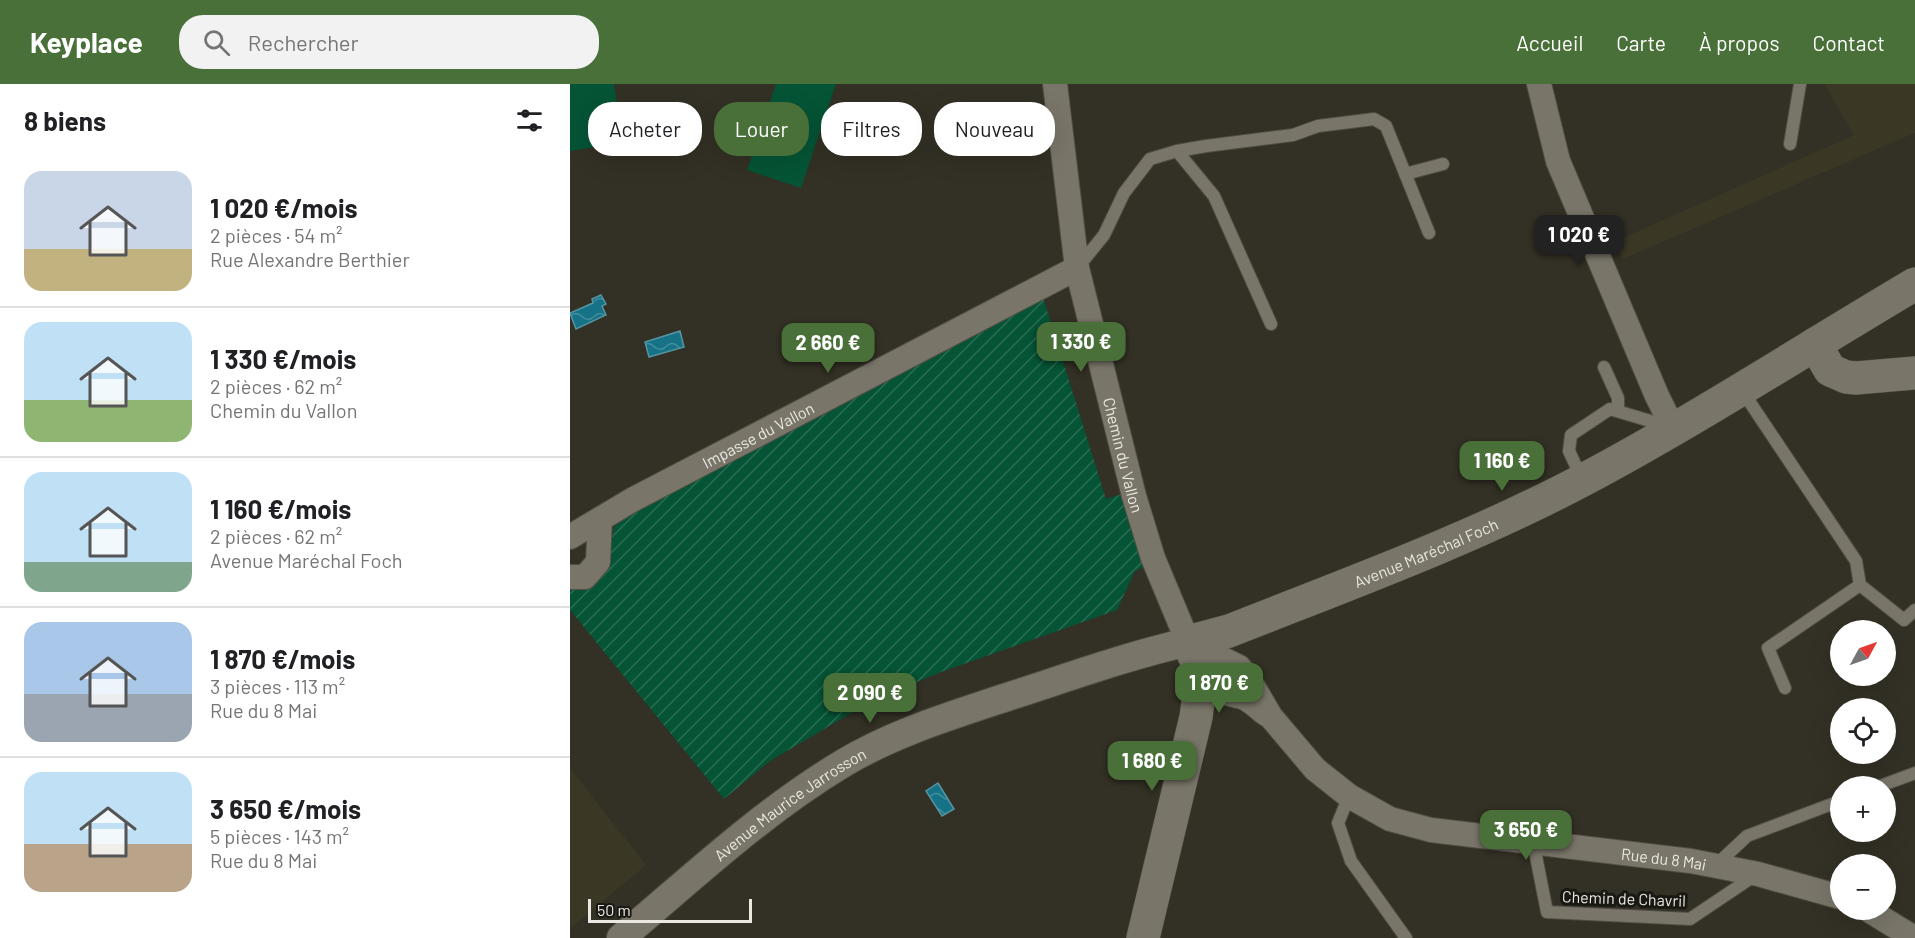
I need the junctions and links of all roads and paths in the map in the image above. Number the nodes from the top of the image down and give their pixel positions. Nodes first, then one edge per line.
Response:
1 (1055, 84) edge
2 (1539, 84) edge
3 (1800, 84) edge
4 (1790, 144) dead end
5 (1177, 151) junction
6 (1443, 164) dead end
7 (1406, 174) junction
8 (1429, 233) dead end
9 (1077, 268) junction
10 (1915, 284) edge
11 (1271, 324) dead end
12 (1815, 344) junction
13 (1604, 366) dead end
14 (1915, 373) edge
15 (1741, 388) junction
16 (1618, 411) junction
17 (1673, 428) junction
18 (1583, 480) junction
19 (600, 519) junction
20 (570, 537) edge
21 (570, 577) edge
22 (1860, 585) junction
23 (1915, 610) edge
24 (1188, 642) junction
25 (1202, 673) junction
26 (1785, 688) dead end
27 (1271, 717) junction
28 (1915, 773) edge
29 (1896, 780) edge
30 (1349, 796) junction
31 (1830, 805) edge
32 (1533, 841) junction
33 (1715, 866) junction
34 (1758, 874) junction
35 (1830, 894) edge
36 (1885, 920) edge
37 (621, 938) edge
38 (1143, 938) edge
39 (1406, 938) edge
40 (1914, 938) edge

1 - 9 street, Chemin du Vallon
2 - 17 street
3 - 4 lane
5 - 7 lane
5 - 9 lane
5 - 11 lane
6 - 7 lane
7 - 8 lane
9 - 19 street, Impasse du Vallon
9 - 24 street, Chemin du Vallon
10 - 12 main road, Avenue Maréchal Foch
12 - 14 main road
12 - 15 main road, Avenue Maréchal Foch
13 - 16 lane
15 - 17 main road, Avenue Maréchal Foch
15 - 22 lane
16 - 17 lane
16 - 18 lane
17 - 18 main road, Avenue Maréchal Foch
18 - 24 main road, Avenue Maréchal Foch
19 - 20 street, Impasse du Vallon
19 - 21 street
22 - 23 lane
22 - 26 lane
24 - 25 main road
24 - 27 street, Rue du 8 Mai
24 - 37 street, Avenue Maurice Jarrosson
25 - 27 street, Rue du 8 Mai
25 - 38 main road
27 - 30 street, Rue du 8 Mai
28 - 29 lane
30 - 32 street, Rue du 8 Mai
30 - 39 lane
31 - 33 lane
32 - 33 street, Rue du 8 Mai
32 - 34 lane, Chemin de Chavril
33 - 34 street, Rue du 8 Mai
34 - 35 street, Rue du 8 Mai
36 - 40 street

